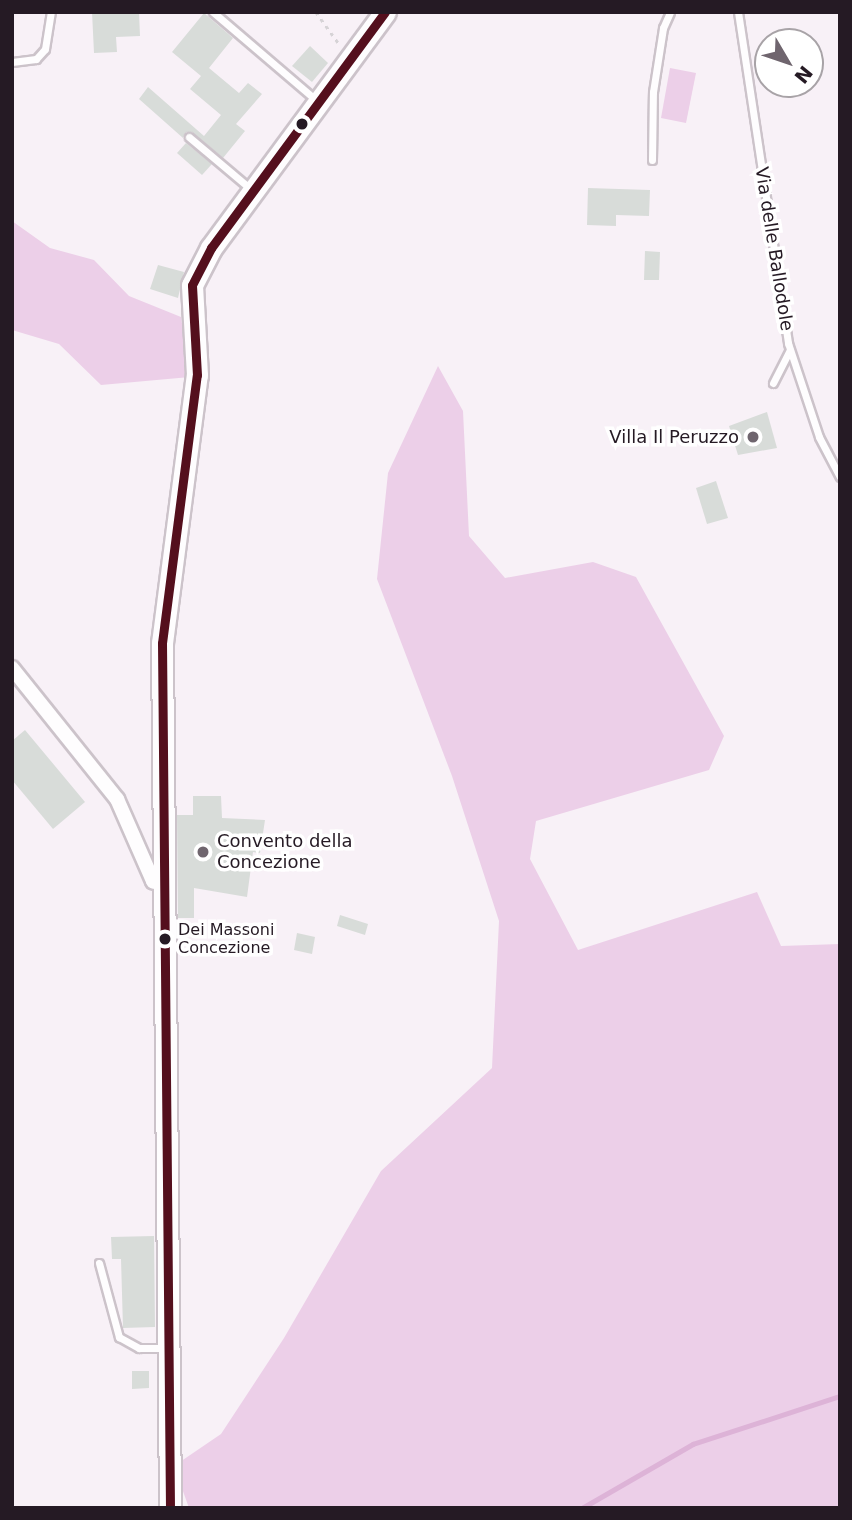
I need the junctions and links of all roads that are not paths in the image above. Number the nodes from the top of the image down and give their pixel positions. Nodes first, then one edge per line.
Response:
1 (51, 12) edge
2 (213, 12) edge
3 (385, 12) edge
4 (670, 12) edge
5 (738, 12) edge
6 (12, 61) edge
7 (319, 102) junction
8 (189, 137) dead end
9 (652, 160) dead end
10 (253, 191) junction
11 (790, 350) junction
12 (773, 383) dead end
13 (840, 477) edge
14 (12, 668) edge
15 (161, 884) junction
16 (99, 1263) dead end
17 (167, 1348) junction
18 (170, 1508) edge

1 - 6 lane
2 - 7 lane
3 - 7 street
4 - 9 lane
5 - 11 lane, Via delle Ballodole
7 - 10 street
8 - 10 lane
10 - 15 street
11 - 12 lane
11 - 13 lane, Via delle Ballodole
14 - 15 street
15 - 17 street
16 - 17 lane
17 - 18 street

